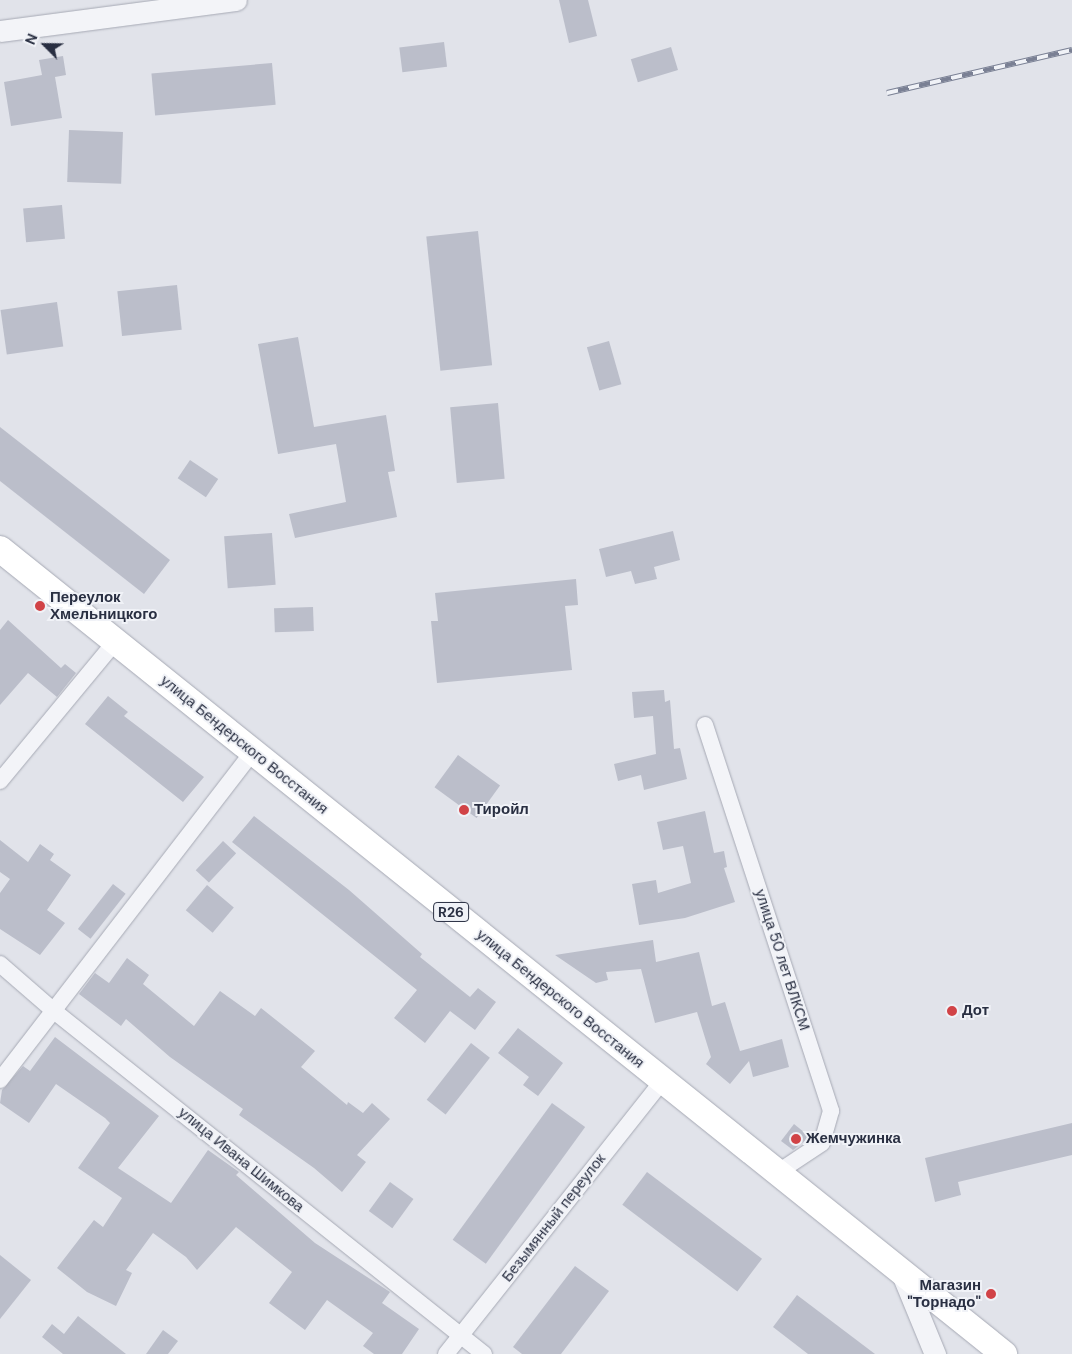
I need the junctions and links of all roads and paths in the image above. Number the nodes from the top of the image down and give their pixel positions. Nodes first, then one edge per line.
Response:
1 (231, 0) edge
2 (0, 31) edge
3 (0, 549) edge
4 (116, 641) junction
5 (705, 725) dead end
6 (253, 752) junction
7 (0, 781) edge
8 (0, 964) edge
9 (54, 1010) junction
10 (0, 1080) edge
11 (662, 1081) junction
12 (777, 1173) junction
13 (902, 1274) junction
14 (460, 1336) junction
15 (446, 1354) edge
16 (484, 1354) edge
17 (935, 1354) edge
18 (1004, 1354) edge

1 - 2 street
3 - 4 main road, улица Бендерского Восстания / R26
4 - 6 main road, улица Бендерского Восстания / R26
4 - 7 street
5 - 12 street, улица 50 лет ВЛКСМ
6 - 9 street
6 - 11 main road, улица Бендерского Восстания / R26
8 - 9 street, улица Ивана Шимкова
9 - 10 street
9 - 14 street, улица Ивана Шимкова
11 - 12 main road, улица Бендерского Восстания / R26
11 - 14 street, Безымянный переулок
12 - 13 main road, улица Бендерского Восстания / R26
13 - 17 street
13 - 18 main road, улица Бендерского Восстания / R26
14 - 15 street, Безымянный переулок
14 - 16 street, улица Ивана Шимкова

